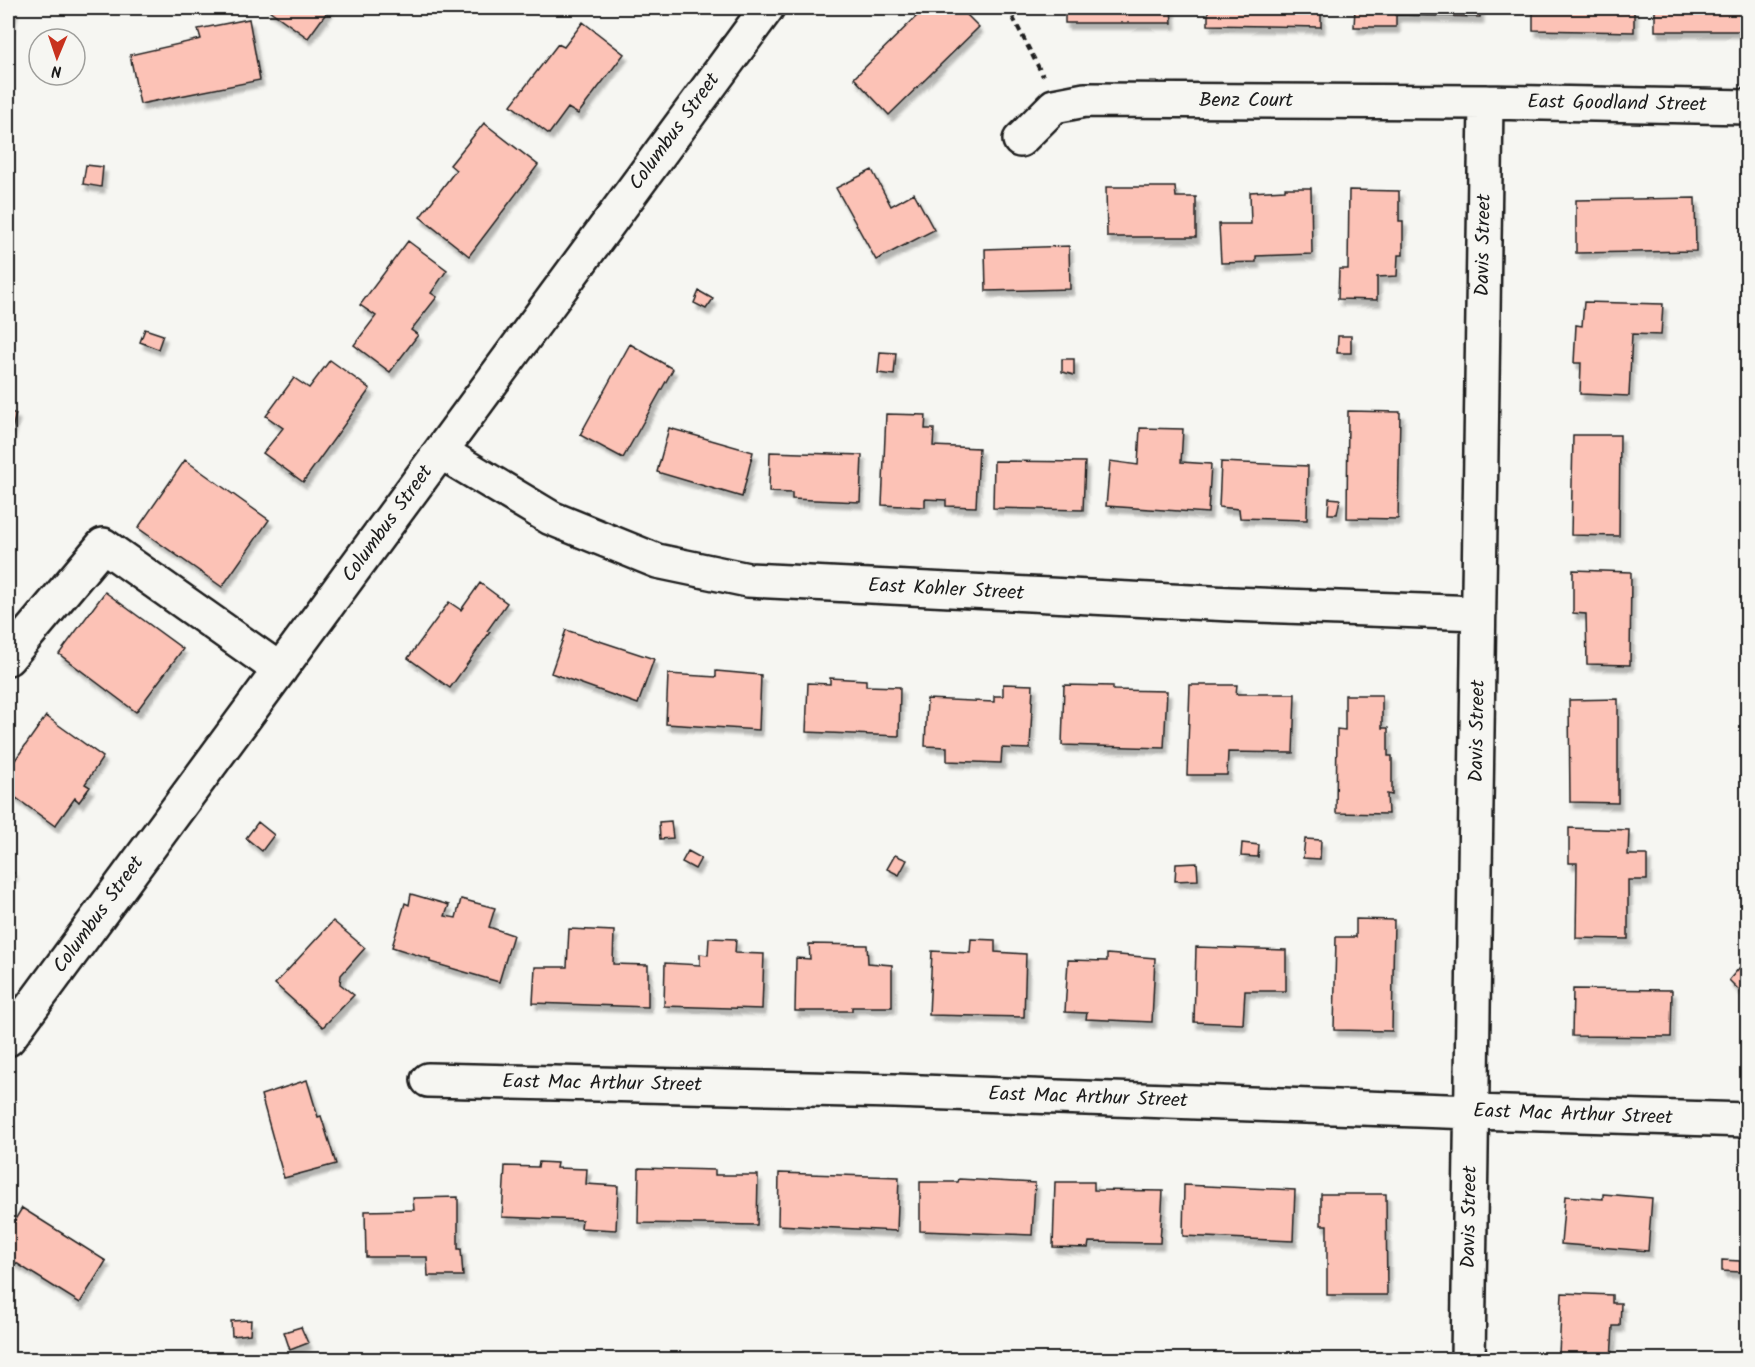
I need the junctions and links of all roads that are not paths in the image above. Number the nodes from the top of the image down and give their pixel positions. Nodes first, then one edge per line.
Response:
1 (767, 8) edge
2 (1486, 102) junction
3 (1748, 107) edge
4 (1020, 140) dead end
5 (441, 452) junction
6 (1479, 613) junction
7 (8, 658) edge
8 (280, 670) junction
9 (8, 1039) edge
10 (428, 1080) dead end
11 (1473, 1112) junction
12 (1748, 1120) edge
13 (1468, 1359) edge

1 - 5 street, Columbus Street
2 - 3 street, East Goodland Street
2 - 4 street, Benz Court
2 - 6 street, Davis Street
5 - 6 street, East Kohler Street
5 - 8 street, Columbus Street
6 - 11 street, Davis Street
7 - 8 street
8 - 9 street, Columbus Street
10 - 11 street, East Mac Arthur Street
11 - 12 street, East Mac Arthur Street
11 - 13 street, Davis Street

